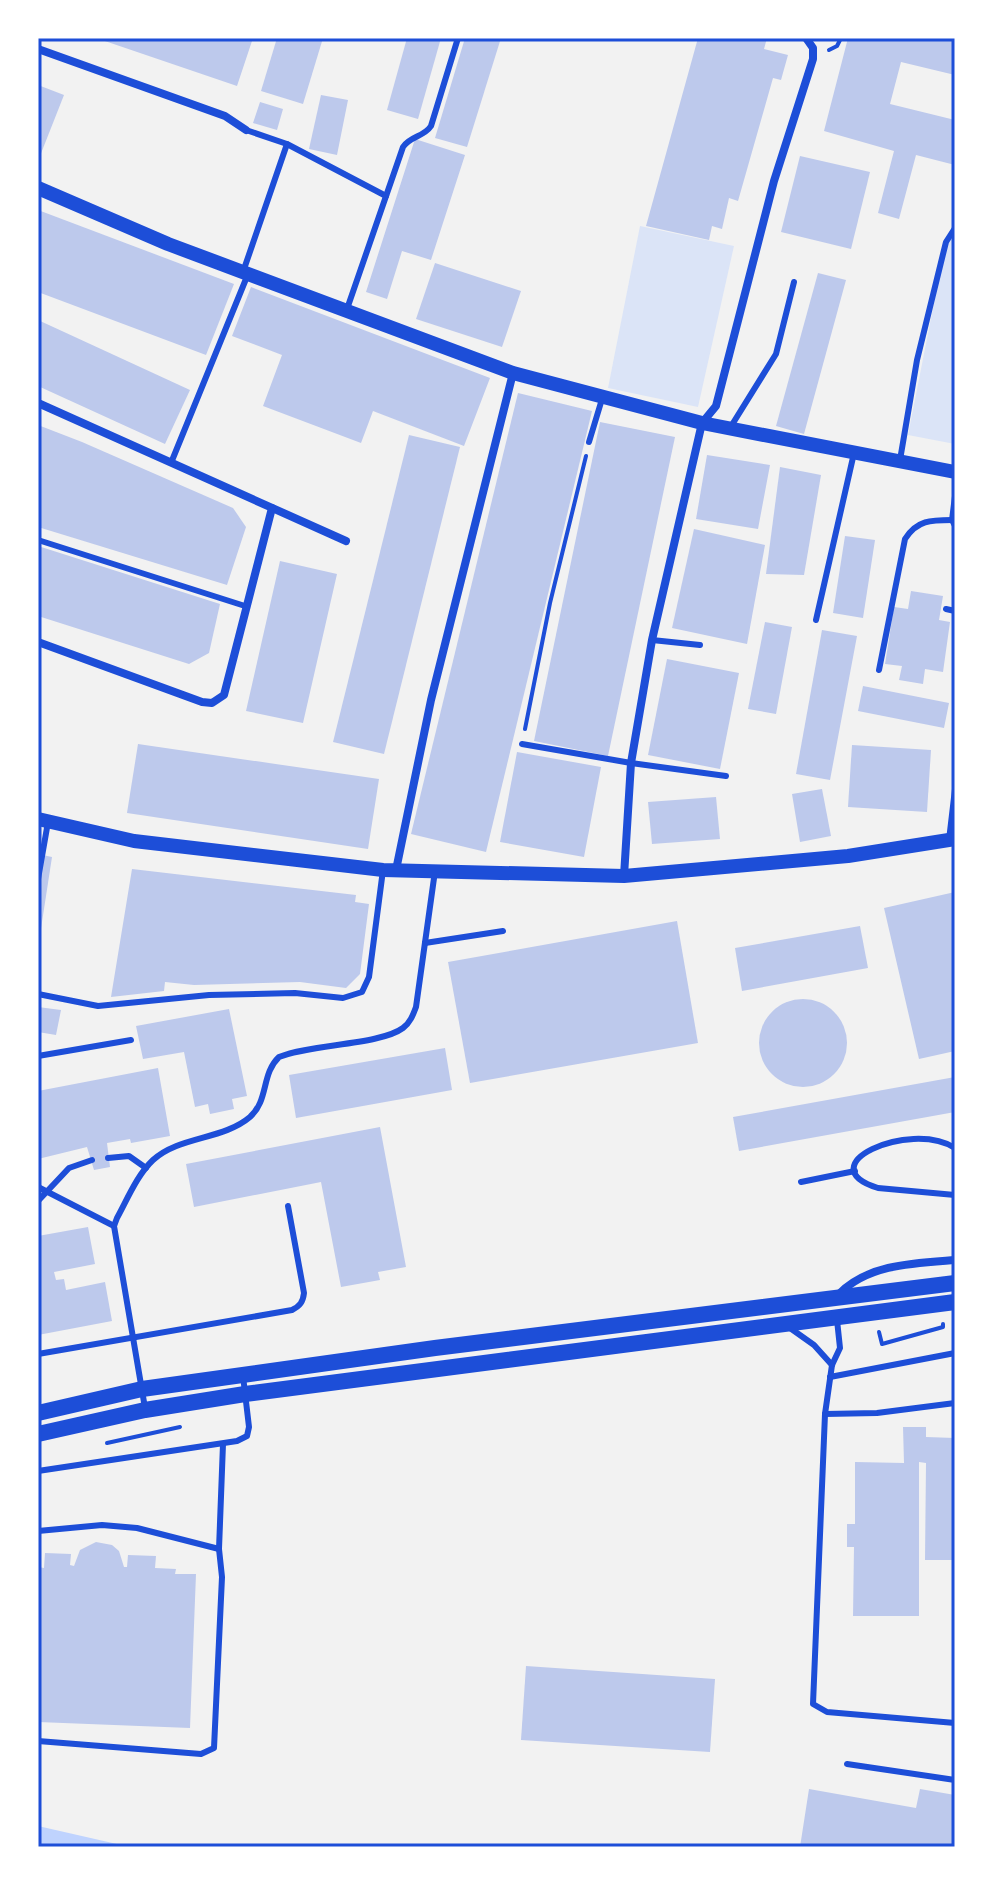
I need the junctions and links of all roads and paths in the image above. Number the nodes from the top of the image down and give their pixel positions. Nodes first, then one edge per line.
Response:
1 (458, 38) edge
2 (806, 38) edge
3 (38, 49) edge
4 (246, 130) joint
5 (287, 144) junction
6 (38, 188) edge
7 (386, 196) junction
8 (955, 228) edge
9 (245, 273) junction
10 (794, 282) dead end
11 (346, 312) junction
12 (513, 373) junction
13 (602, 399) junction
14 (38, 403) edge
15 (702, 423) junction
16 (730, 428) junction
17 (589, 442) joint
18 (854, 453) junction
19 (171, 463) junction
20 (900, 463) junction
21 (955, 472) edge
22 (955, 496) edge
23 (272, 508) junction
24 (953, 523) edge
25 (38, 540) edge
26 (346, 541) dead end
27 (245, 606) junction
28 (946, 609) dead end
29 (955, 611) edge
30 (816, 620) dead end
31 (652, 640) junction
32 (38, 642) edge
33 (700, 645) dead end
34 (879, 670) dead end
35 (522, 744) joint
36 (631, 763) junction
37 (726, 776) dead end
38 (955, 789) edge
39 (43, 820) edge
40 (952, 839) edge
41 (390, 870) junction
42 (435, 871) junction
43 (624, 876) junction
44 (38, 879) edge
45 (503, 931) dead end
46 (425, 943) junction
47 (38, 994) edge
48 (131, 1040) dead end
49 (38, 1056) edge
50 (955, 1148) edge
51 (108, 1158) dead end
52 (92, 1160) dead end
53 (146, 1168) junction
54 (855, 1171) junction
55 (801, 1182) dead end
56 (38, 1187) edge
57 (46, 1191) junction
58 (955, 1195) edge
59 (38, 1201) edge
60 (288, 1206) dead end
61 (114, 1226) junction
62 (955, 1260) edge
63 (955, 1283) edge
64 (836, 1298) junction
65 (955, 1302) edge
66 (837, 1317) junction
67 (784, 1324) junction
68 (943, 1327) dead end
69 (879, 1331) dead end
70 (133, 1338) junction
71 (955, 1353) edge
72 (38, 1354) edge
73 (832, 1365) junction
74 (243, 1375) junction
75 (830, 1377) junction
76 (142, 1389) junction
77 (245, 1394) junction
78 (955, 1403) edge
79 (145, 1410) junction
80 (38, 1413) edge
81 (825, 1414) junction
82 (38, 1434) edge
83 (223, 1444) junction
84 (38, 1471) edge
85 (38, 1531) edge
86 (219, 1549) junction
87 (955, 1723) edge
88 (38, 1741) edge
89 (847, 1764) dead end
90 (955, 1780) edge

1 - 7 lane
2 - 15 street
3 - 4 street
4 - 5 lane
5 - 7 lane
5 - 9 lane
6 - 9 street
7 - 11 lane
8 - 20 lane
9 - 11 street
9 - 19 lane
10 - 16 lane
11 - 12 street
12 - 13 street
12 - 41 street
13 - 15 street
13 - 17 lane
14 - 19 street
15 - 16 street
15 - 31 street
16 - 18 street
17 - 35 path
18 - 20 street
18 - 30 lane
19 - 23 street
20 - 21 street
22 - 24 lane
23 - 26 street
23 - 27 street
24 - 34 lane
25 - 27 lane
27 - 32 street
28 - 29 lane
31 - 33 lane
31 - 36 street
35 - 36 lane
36 - 37 lane
36 - 43 street
38 - 40 lane
39 - 41 street
39 - 44 lane
40 - 43 street
41 - 42 street
41 - 47 lane
42 - 43 street
42 - 46 lane
45 - 46 lane
46 - 53 lane
48 - 49 lane
50 - 54 lane
51 - 53 lane
52 - 57 lane
53 - 61 lane
54 - 55 lane
54 - 58 lane
56 - 57 lane
57 - 59 lane
57 - 61 lane
60 - 70 lane
61 - 70 lane
62 - 64 street
63 - 64 main road
64 - 74 main road
65 - 66 main road
66 - 67 main road
66 - 73 lane
67 - 73 lane
67 - 77 main road
68 - 69 path
70 - 72 lane
70 - 76 lane
71 - 75 lane
73 - 75 lane
74 - 76 main road
74 - 77 lane
75 - 81 lane
76 - 79 lane
76 - 80 main road
77 - 79 main road
77 - 83 lane
78 - 81 lane
79 - 82 main road
81 - 87 lane
83 - 84 lane
83 - 86 lane
85 - 86 lane
86 - 88 lane
89 - 90 lane

